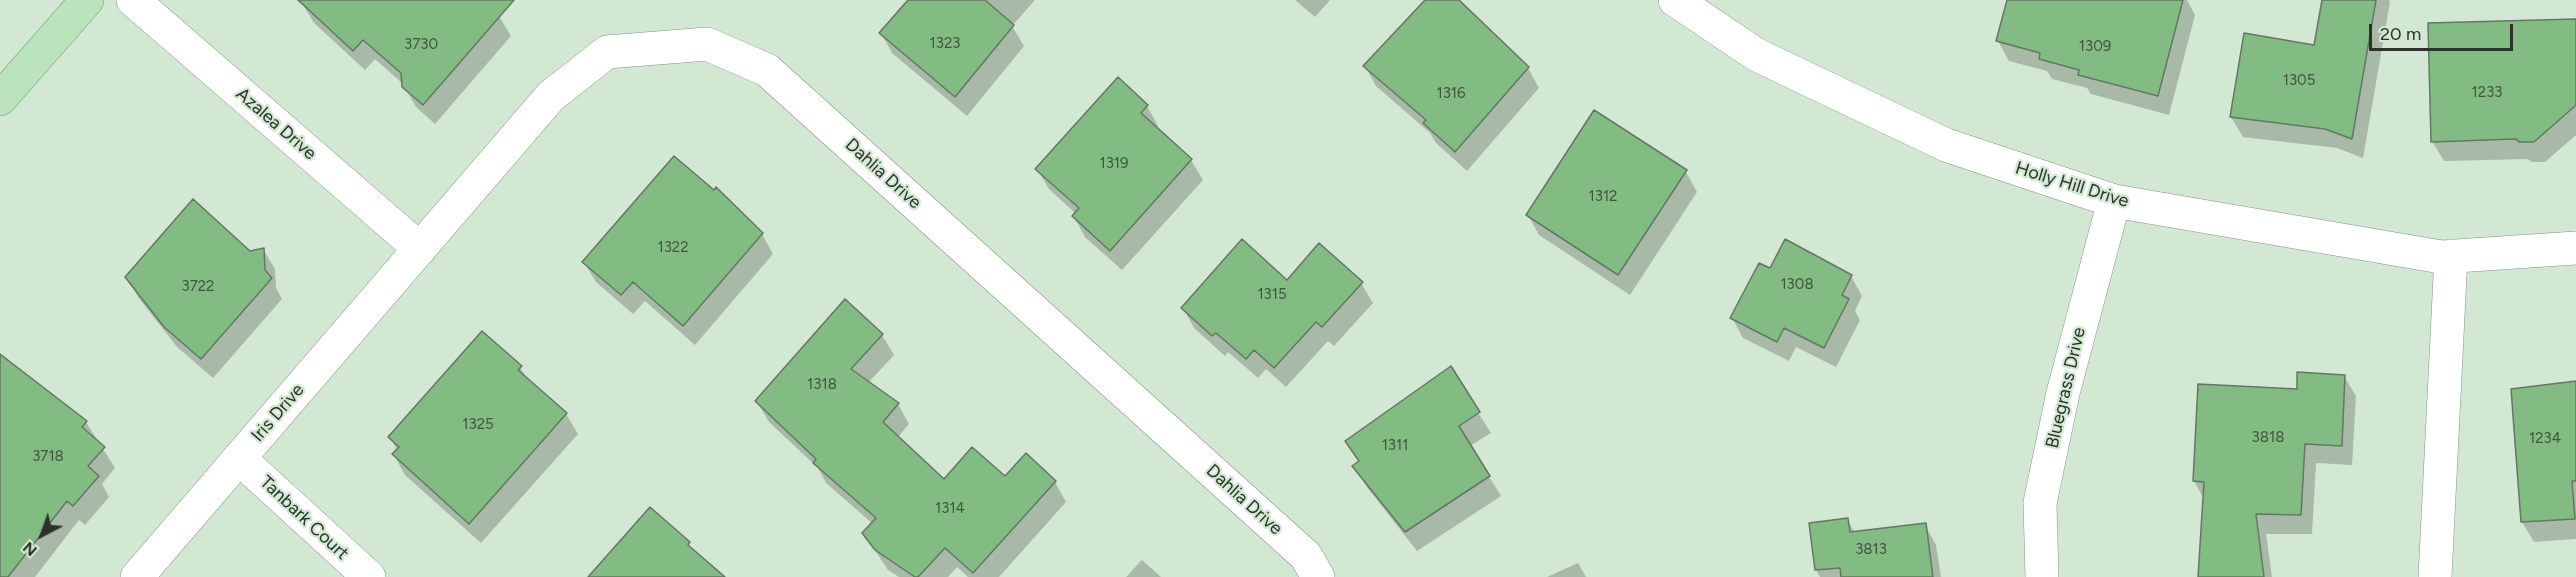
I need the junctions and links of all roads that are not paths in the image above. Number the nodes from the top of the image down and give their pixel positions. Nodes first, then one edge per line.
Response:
1 (87, 0) edge
2 (133, 0) edge
3 (1676, 0) edge
4 (0, 99) edge
5 (2114, 201) junction
6 (2576, 248) edge
7 (420, 249) junction
8 (2451, 256) junction
9 (239, 458) junction
10 (137, 577) edge
11 (369, 577) edge
12 (1318, 577) edge
13 (2042, 577) edge
14 (2435, 577) edge

1 - 4 main road
2 - 7 street, Azalea Drive
3 - 5 street, Holly Hill Drive
5 - 8 street, Holly Hill Drive
5 - 13 street, Bluegrass Drive
6 - 8 street, Holly Hill Drive
7 - 9 street, Iris Drive
7 - 12 street, Dahlia Drive
8 - 14 street
9 - 10 street, Iris Drive
9 - 11 street, Tanbark Court

